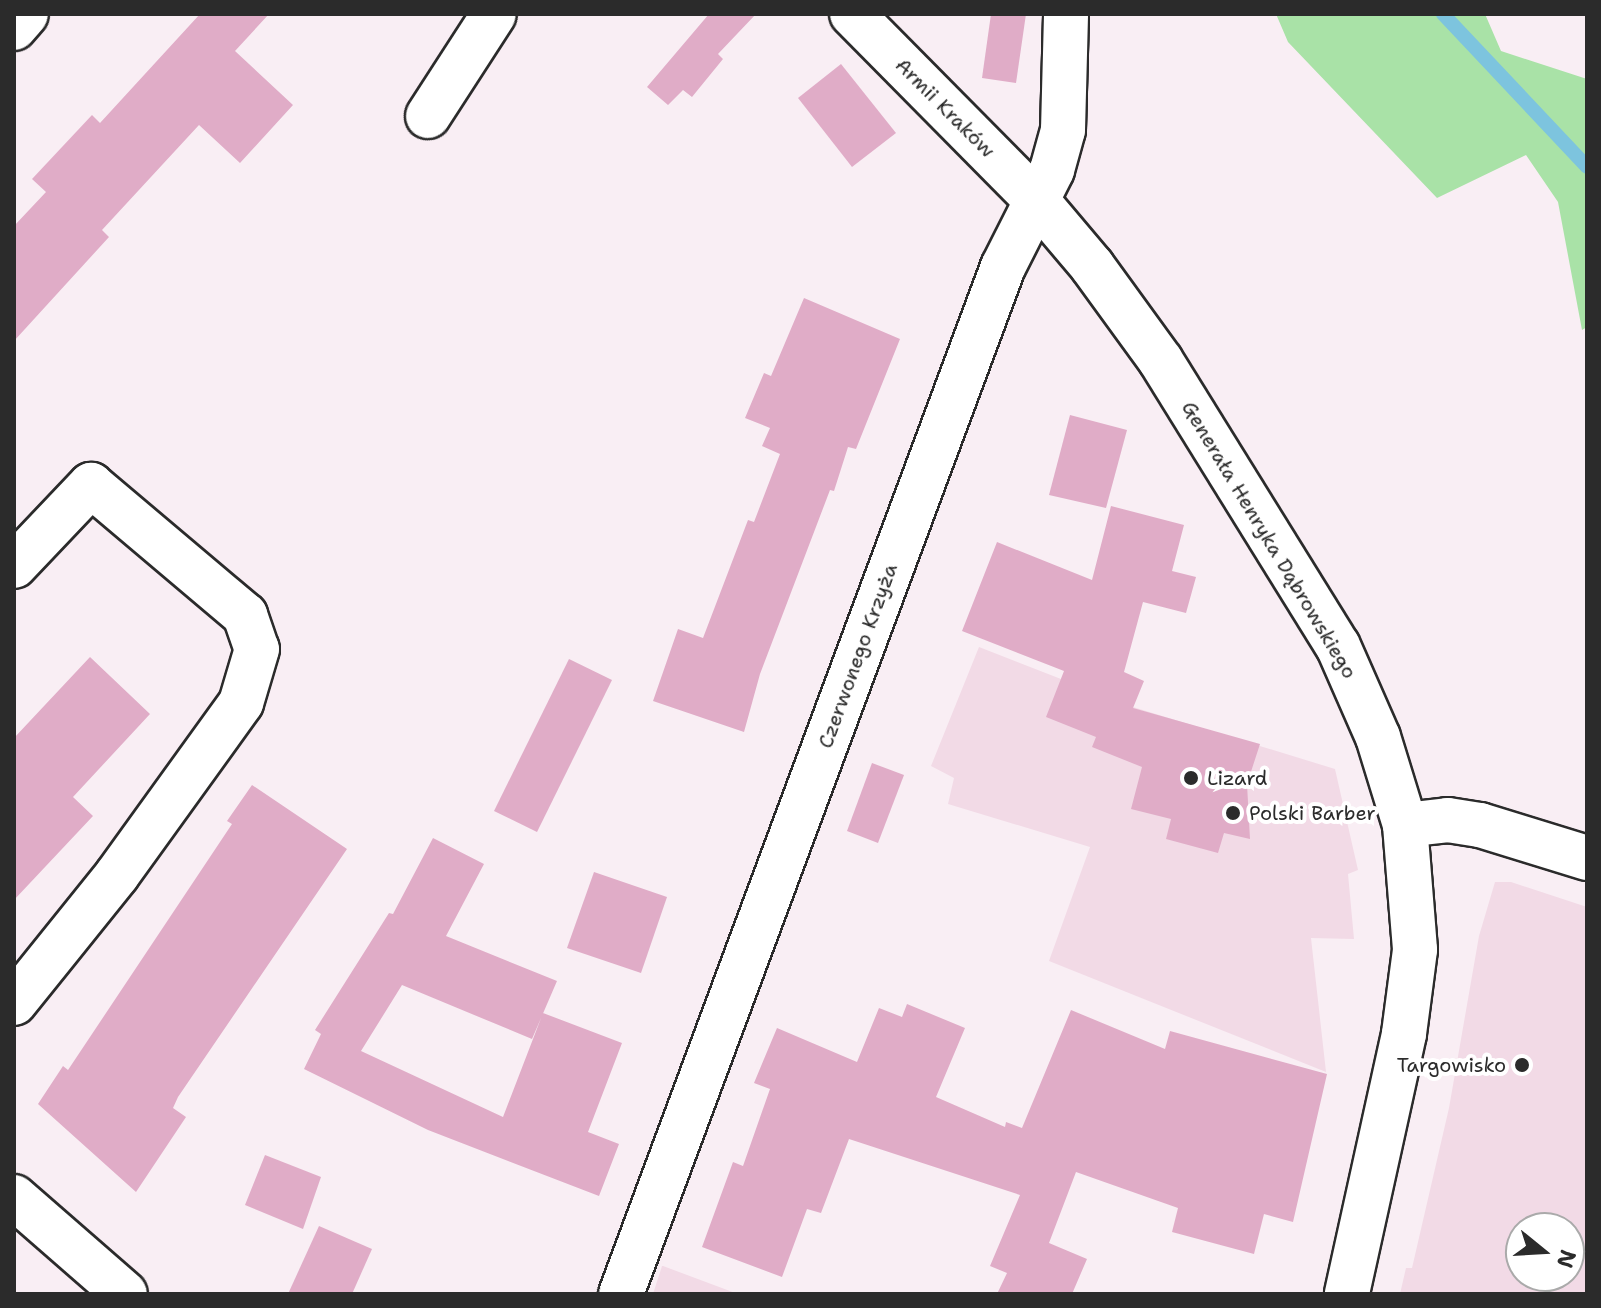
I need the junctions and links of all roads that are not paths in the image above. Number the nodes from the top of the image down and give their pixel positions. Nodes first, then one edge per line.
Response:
1 (26, 14) edge
2 (494, 14) edge
3 (852, 14) edge
4 (1066, 14) edge
5 (14, 28) edge
6 (428, 116) dead end
7 (1038, 202) junction
8 (14, 566) edge
9 (1405, 825) junction
10 (1587, 858) edge
11 (14, 1003) edge
12 (14, 1197) edge
13 (125, 1294) edge
14 (621, 1294) edge
15 (1347, 1294) edge

1 - 5 street
2 - 6 street
3 - 7 street, Armii Kraków
4 - 7 street, Czerwonego Krzyża
7 - 9 street, Generała Henryka Dąbrowskiego
7 - 14 street, Czerwonego Krzyża
8 - 11 street
9 - 10 street
9 - 15 street, Generała Henryka Dąbrowskiego
12 - 13 street

